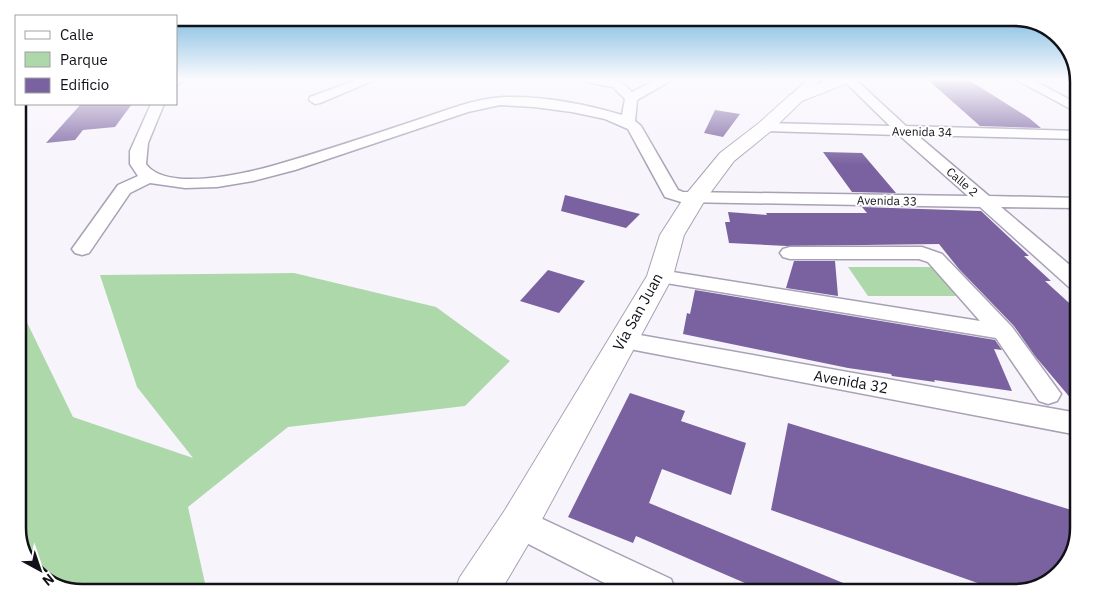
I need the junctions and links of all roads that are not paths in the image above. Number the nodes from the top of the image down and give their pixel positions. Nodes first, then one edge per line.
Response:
1 (156, 107) edge
2 (471, 107) edge
3 (567, 107) edge
4 (630, 107) edge
5 (786, 107) edge
6 (878, 107) edge
7 (628, 121) junction
8 (765, 127) junction
9 (904, 131) junction
10 (1070, 136) edge
11 (149, 177) junction
12 (695, 198) junction
13 (985, 202) junction
14 (1070, 203) edge
15 (82, 249) dead end
16 (790, 253) dead end
17 (660, 276) junction
18 (1070, 276) edge
19 (1004, 332) junction
20 (623, 340) junction
21 (1048, 394) dead end
22 (1070, 423) edge
23 (519, 523) junction
24 (481, 584) edge
25 (642, 584) edge

1 - 11 street
2 - 11 street
3 - 7 street
4 - 7 street
5 - 8 street, Vía San Juan
6 - 9 street, Calle 2
7 - 12 street, Avenida 33
8 - 9 street, Avenida 34
8 - 12 street, Vía San Juan
9 - 10 street, Avenida 34
9 - 13 street, Calle 2
11 - 15 street
12 - 13 street, Avenida 33
12 - 17 street, Vía San Juan
13 - 14 street, Avenida 33
13 - 18 street, Calle 2
16 - 19 street
17 - 19 street
17 - 20 street, Vía San Juan
19 - 21 street
20 - 22 street, Avenida 32
20 - 23 street, Vía San Juan
23 - 24 street, Vía San Juan
23 - 25 street

